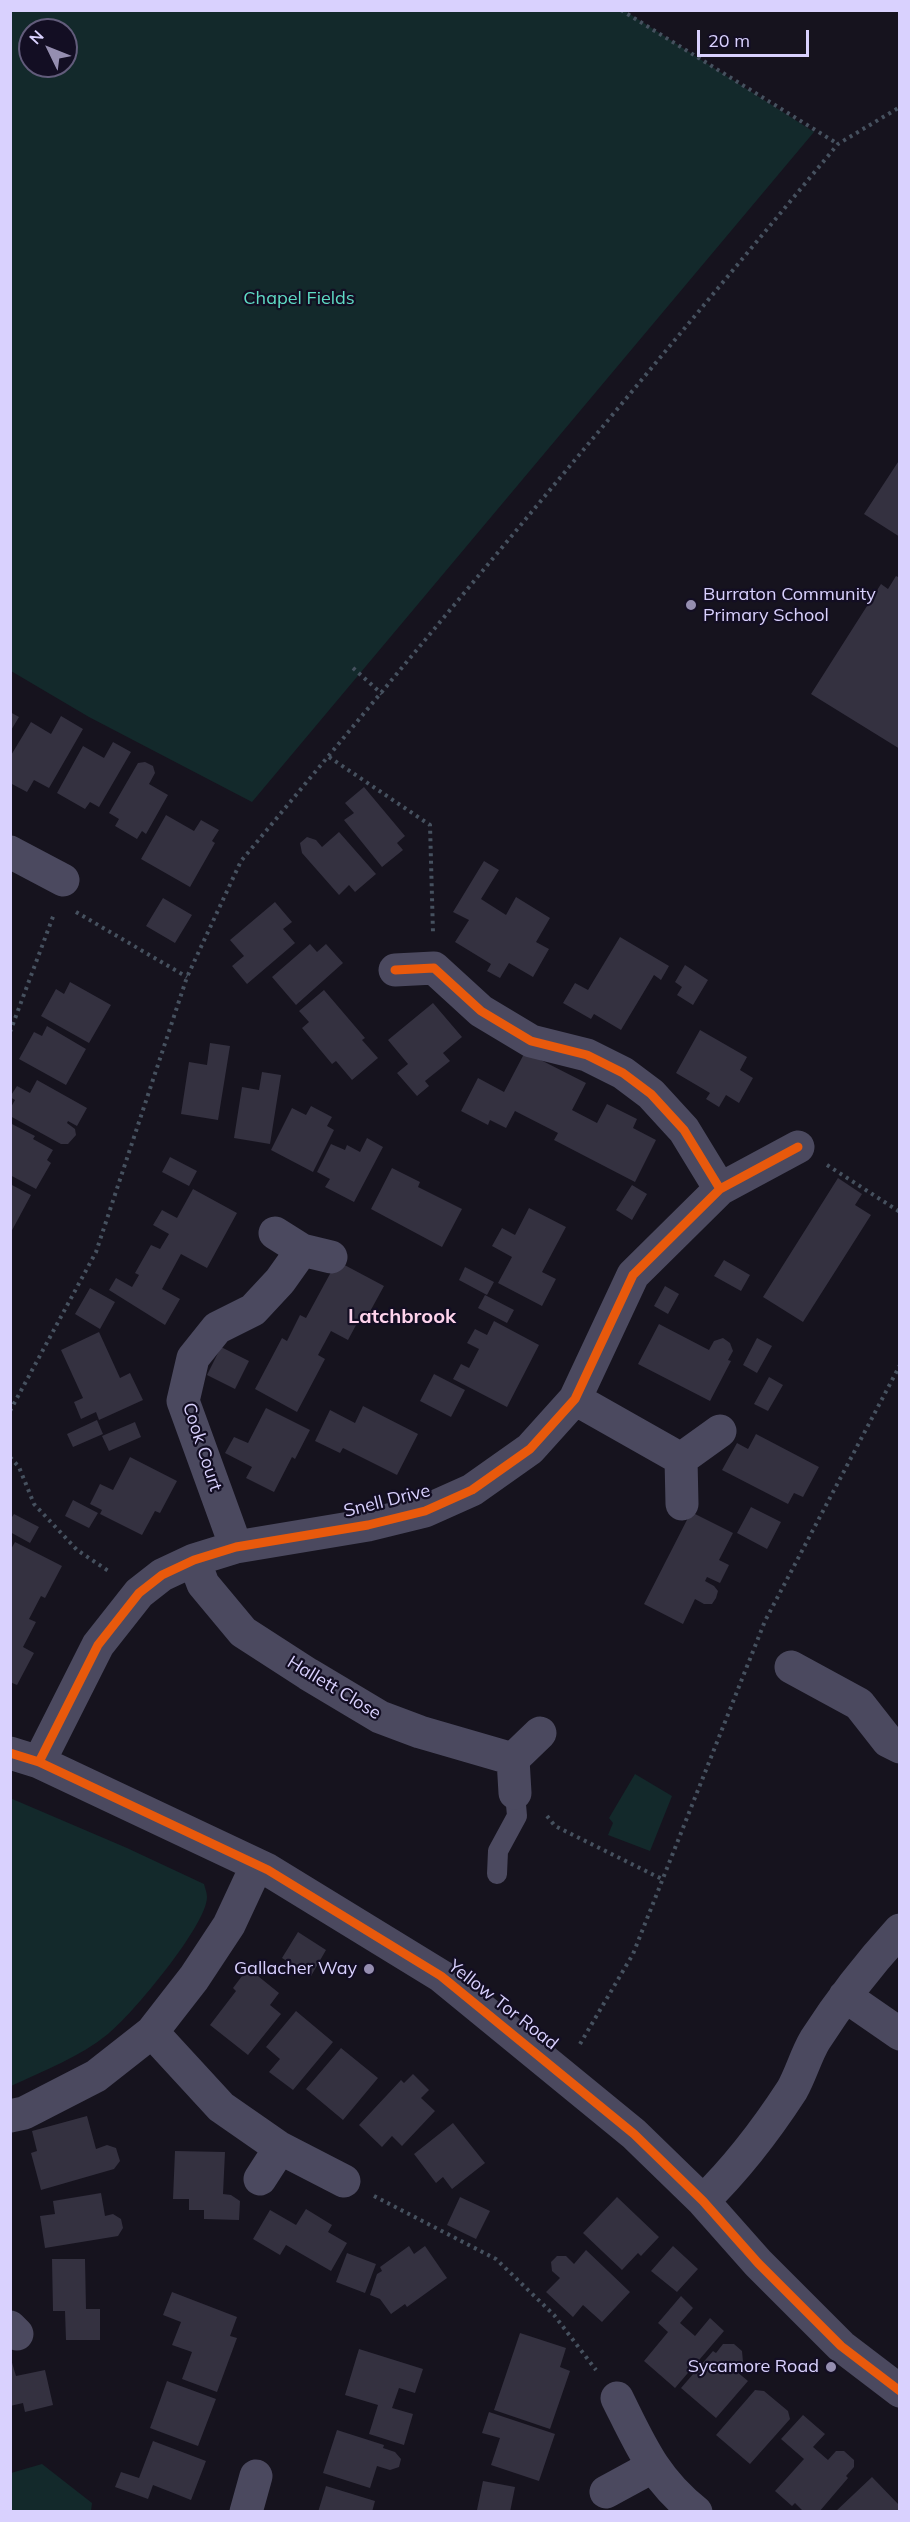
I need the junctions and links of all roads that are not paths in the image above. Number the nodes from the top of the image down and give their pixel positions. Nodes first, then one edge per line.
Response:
1 (14, 861) edge
2 (61, 891) road end
3 (394, 970) dead end
4 (798, 1147) road end
5 (720, 1189) junction
6 (303, 1247) dead end
7 (575, 1399) junction
8 (720, 1431) dead end
9 (681, 1459) junction
10 (682, 1504) dead end
11 (236, 1547) junction
12 (194, 1560) junction
13 (791, 1667) dead end
14 (540, 1733) dead end
15 (900, 1748) edge
16 (25, 1757) edge
17 (513, 1760) junction
18 (515, 1793) joint
19 (257, 1865) junction
20 (497, 1874) dead end
21 (900, 1930) edge
22 (845, 1996) junction
23 (152, 2032) junction
24 (900, 2034) edge
25 (10, 2116) edge
26 (280, 2148) junction
27 (260, 2179) dead end
28 (344, 2181) road end
29 (703, 2201) junction
30 (900, 2391) edge
31 (617, 2398) road end
32 (652, 2467) junction
33 (256, 2476) dead end
34 (606, 2492) dead end
35 (246, 2511) edge
36 (696, 2511) edge

1 - 2 street
3 - 5 street
4 - 5 street, Snell Drive
5 - 7 street, Snell Drive
6 - 11 street, Cook Court
7 - 9 street
7 - 11 street, Snell Drive
8 - 9 street
9 - 10 street
11 - 12 street, Snell Drive
12 - 16 street, Snell Drive
12 - 17 street, Hallett Close
13 - 15 street
14 - 17 street
16 - 19 street, Yellow Tor Road
17 - 18 street
18 - 20 lane
19 - 23 street
19 - 29 street, Yellow Tor Road
21 - 22 street
22 - 24 street
22 - 29 street
23 - 25 street
23 - 26 street
26 - 27 street
26 - 28 street
29 - 30 street, Yellow Tor Road
31 - 32 street
32 - 34 street
32 - 36 street
33 - 35 street

